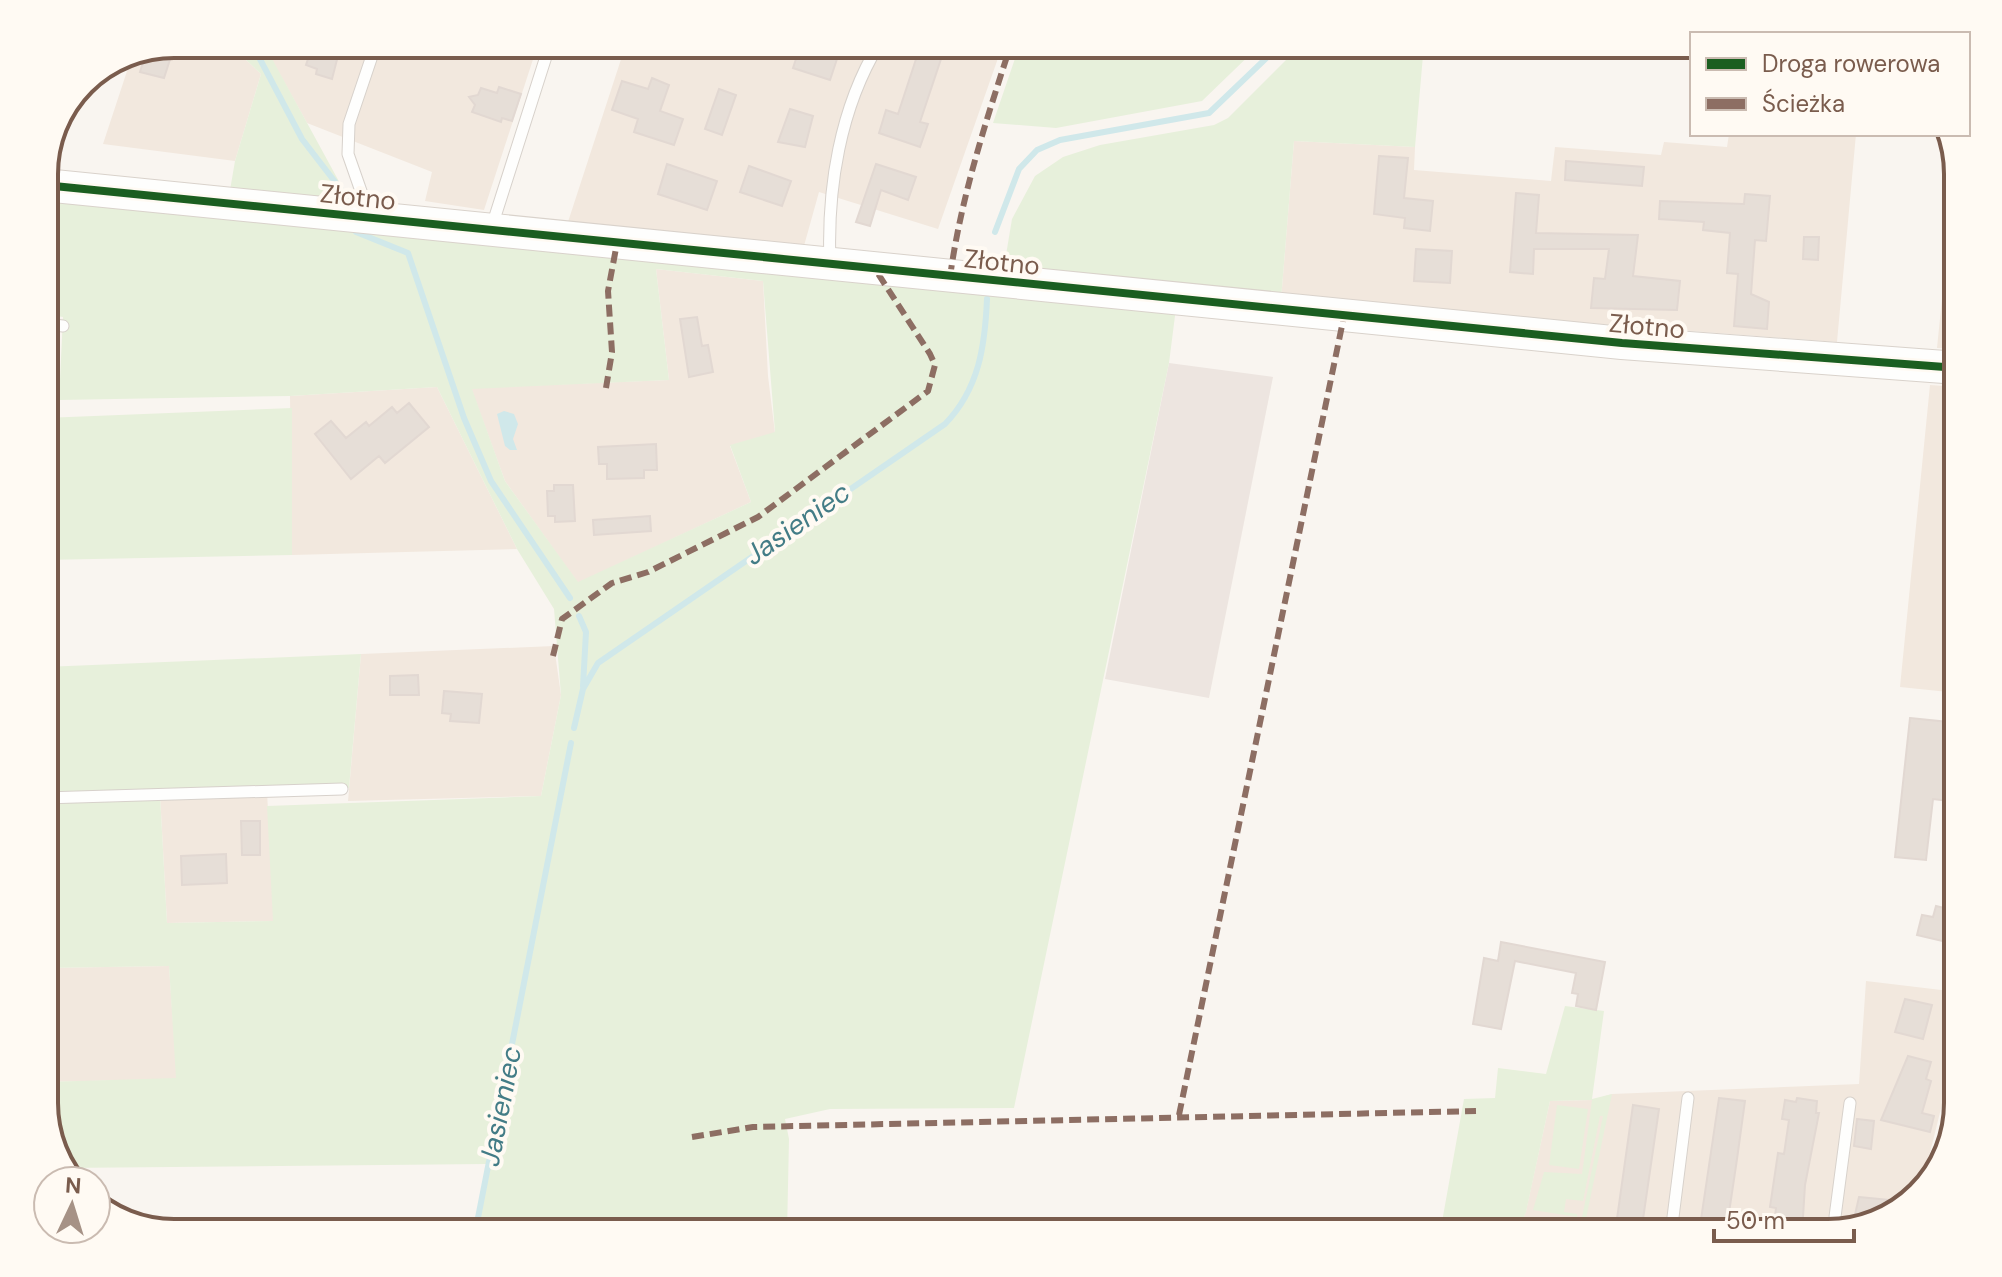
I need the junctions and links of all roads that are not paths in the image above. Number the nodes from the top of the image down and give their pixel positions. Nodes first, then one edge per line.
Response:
1 (371, 58) edge
2 (546, 58) edge
3 (871, 58) edge
4 (58, 186) edge
5 (370, 218) junction
6 (490, 231) junction
7 (830, 265) junction
8 (58, 325) edge
9 (63, 326) dead end
10 (1944, 367) edge
11 (342, 789) dead end
12 (58, 798) edge
13 (1688, 1098) dead end
14 (1850, 1103) dead end
15 (1673, 1219) edge
16 (1835, 1219) edge

1 - 5 lane
2 - 6 lane
3 - 7 lane
4 - 5 street, Złotno
5 - 6 street, Złotno
6 - 7 street, Złotno
7 - 10 street, Złotno
8 - 9 lane
11 - 12 lane
13 - 15 lane
14 - 16 lane

